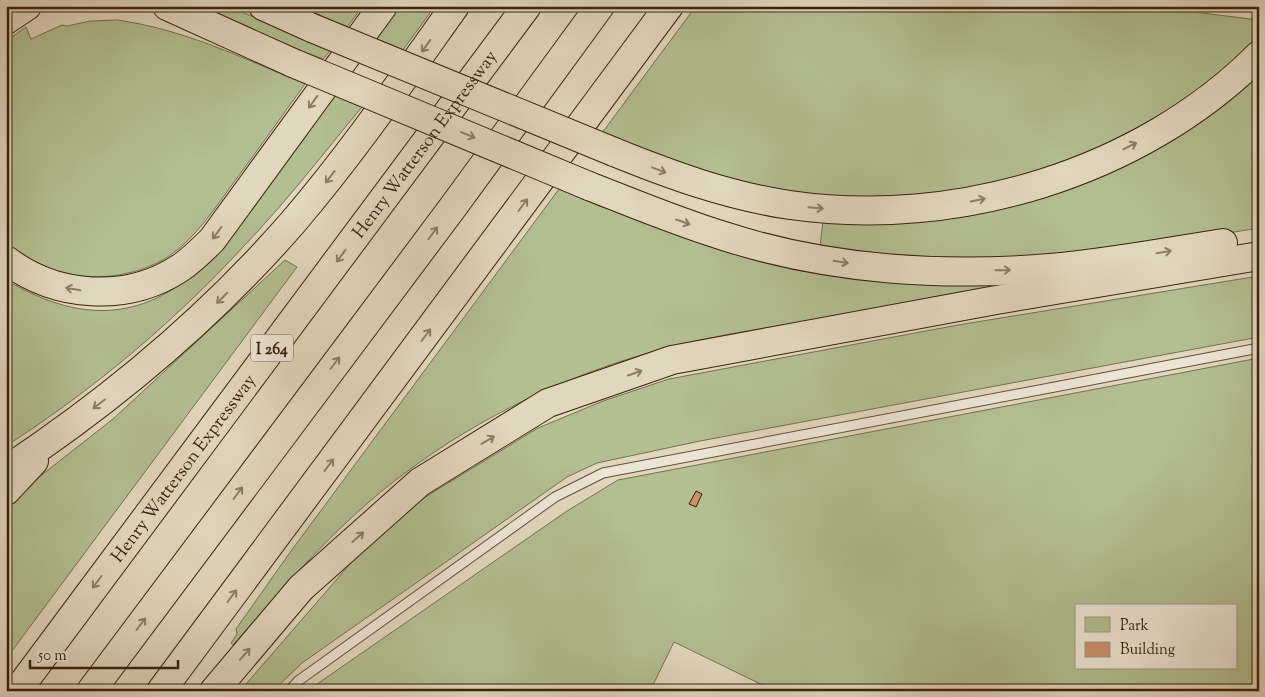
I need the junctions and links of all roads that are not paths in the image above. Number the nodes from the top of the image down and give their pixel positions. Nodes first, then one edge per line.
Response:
1 (27, 6) edge
2 (167, 6) edge
3 (263, 6) edge
4 (383, 6) edge
5 (454, 6) edge
6 (527, 6) edge
7 (600, 6) edge
8 (669, 6) edge
9 (6, 20) edge
10 (1259, 54) edge
11 (1259, 238) edge
12 (1259, 256) edge
13 (6, 260) edge
14 (1259, 348) edge
15 (55, 437) junction
16 (6, 470) edge
17 (6, 491) edge
18 (16, 691) edge
19 (91, 691) edge
20 (161, 691) edge
21 (214, 691) edge
22 (289, 691) edge

1 - 9 highway
2 -> 11 highway, bridge
3 -> 10 highway, bridge
4 -> 13 highway
5 -> 15 highway
6 -> 18 highway, Henry Watterson Expressway / I 264
19 -> 7 highway
20 -> 8 highway
21 -> 12 highway
14 - 22 lane
15 - 16 highway
15 - 17 highway

